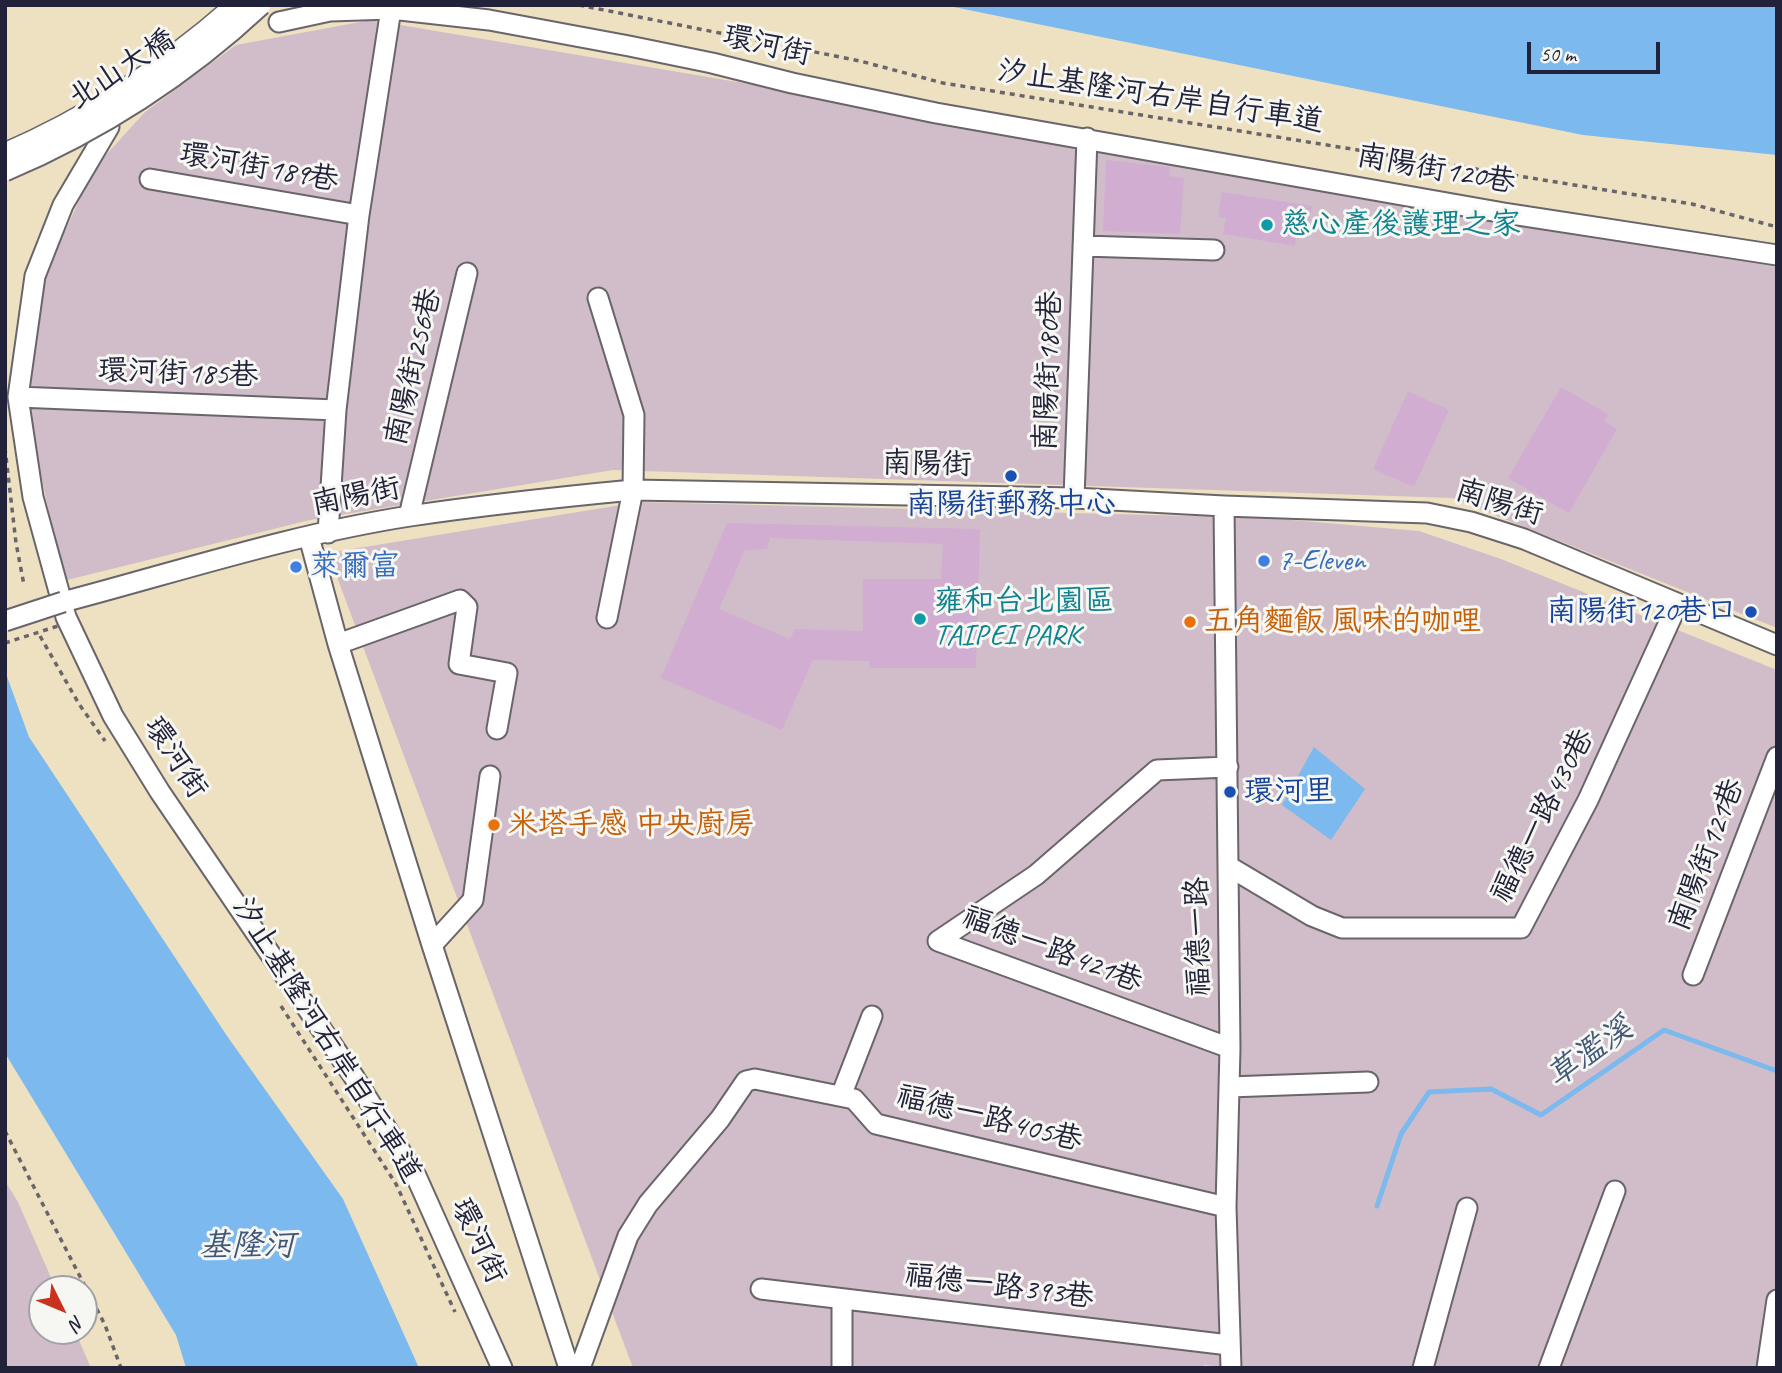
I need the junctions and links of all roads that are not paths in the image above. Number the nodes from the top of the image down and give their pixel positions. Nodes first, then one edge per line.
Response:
1 (238, 5) edge
2 (261, 5) edge
3 (391, 9) junction
4 (279, 22) dead end
5 (108, 127) dead end
6 (1087, 138) junction
7 (5, 155) edge
8 (5, 171) edge
9 (150, 178) dead end
10 (359, 215) junction
11 (1083, 246) junction
12 (1214, 250) dead end
13 (1777, 255) edge
14 (467, 273) dead end
15 (598, 298) dead end
16 (18, 397) junction
17 (336, 410) junction
18 (633, 490) junction
19 (1074, 498) junction
20 (1224, 506) junction
21 (409, 516) junction
22 (328, 533) junction
23 (309, 537) junction
24 (63, 602) junction
25 (1677, 605) junction
26 (607, 618) dead end
27 (5, 621) edge
28 (338, 644) junction
29 (1777, 645) edge
30 (497, 729) dead end
31 (1777, 757) edge
32 (1228, 767) junction
33 (490, 776) dead end
34 (1228, 866) junction
35 (432, 945) junction
36 (1693, 975) dead end
37 (872, 1016) dead end
38 (1230, 1048) junction
39 (1368, 1082) dead end
40 (1229, 1087) junction
41 (841, 1096) junction
42 (1615, 1191) dead end
43 (1226, 1207) junction
44 (1467, 1208) dead end
45 (761, 1289) dead end
46 (842, 1299) junction
47 (1777, 1300) edge
48 (1228, 1345) junction
49 (502, 1368) edge
50 (569, 1368) edge
51 (580, 1368) edge
52 (842, 1368) edge
53 (1231, 1368) edge
54 (1423, 1368) edge
55 (1549, 1368) edge
56 (1767, 1368) edge

1 - 7 main road, 北山大橋, bridge
2 - 8 street, 北山大橋, bridge
3 - 4 street, 環河街
3 - 6 street, 環河街
3 - 10 street
5 - 16 street, 環河街
6 - 11 street, 南陽街180巷
6 - 13 street, 南陽街120巷
9 - 10 street, 環河街189巷
10 - 17 street
11 - 12 street
11 - 19 street, 南陽街180巷
14 - 21 street, 南陽街256巷
15 - 18 street
16 - 17 street, 環河街185巷
16 - 24 street, 環河街
17 - 22 street
18 - 19 street, 南陽街
18 - 21 street, 南陽街
18 - 26 street
19 - 20 street, 南陽街
20 - 25 street, 南陽街
20 - 32 street, 福德一路
21 - 22 street, 南陽街
22 - 23 street, 南陽街
23 - 24 street, 南陽街
23 - 28 street, 環河街
24 - 27 street, 南陽街, bridge
24 - 49 street, 環河街
25 - 29 street, 南陽街
25 - 34 street, 福德一路430巷
28 - 30 street
28 - 35 street, 環河街
31 - 36 street, 南陽街121巷
32 - 34 street, 福德一路
32 - 38 street, 福德一路421巷
33 - 35 street
34 - 38 street, 福德一路
35 - 50 street, 環河街
37 - 41 street
38 - 40 street, 福德一路
39 - 40 street
40 - 43 street, 福德一路
41 - 43 street, 福德一路405巷
41 - 51 street, 福德一路405巷
42 - 55 street
43 - 48 street, 福德一路
44 - 54 street
45 - 46 street, 福德一路393巷
46 - 48 street, 福德一路393巷
46 - 52 street
47 - 56 street
48 - 53 street, 福德一路

